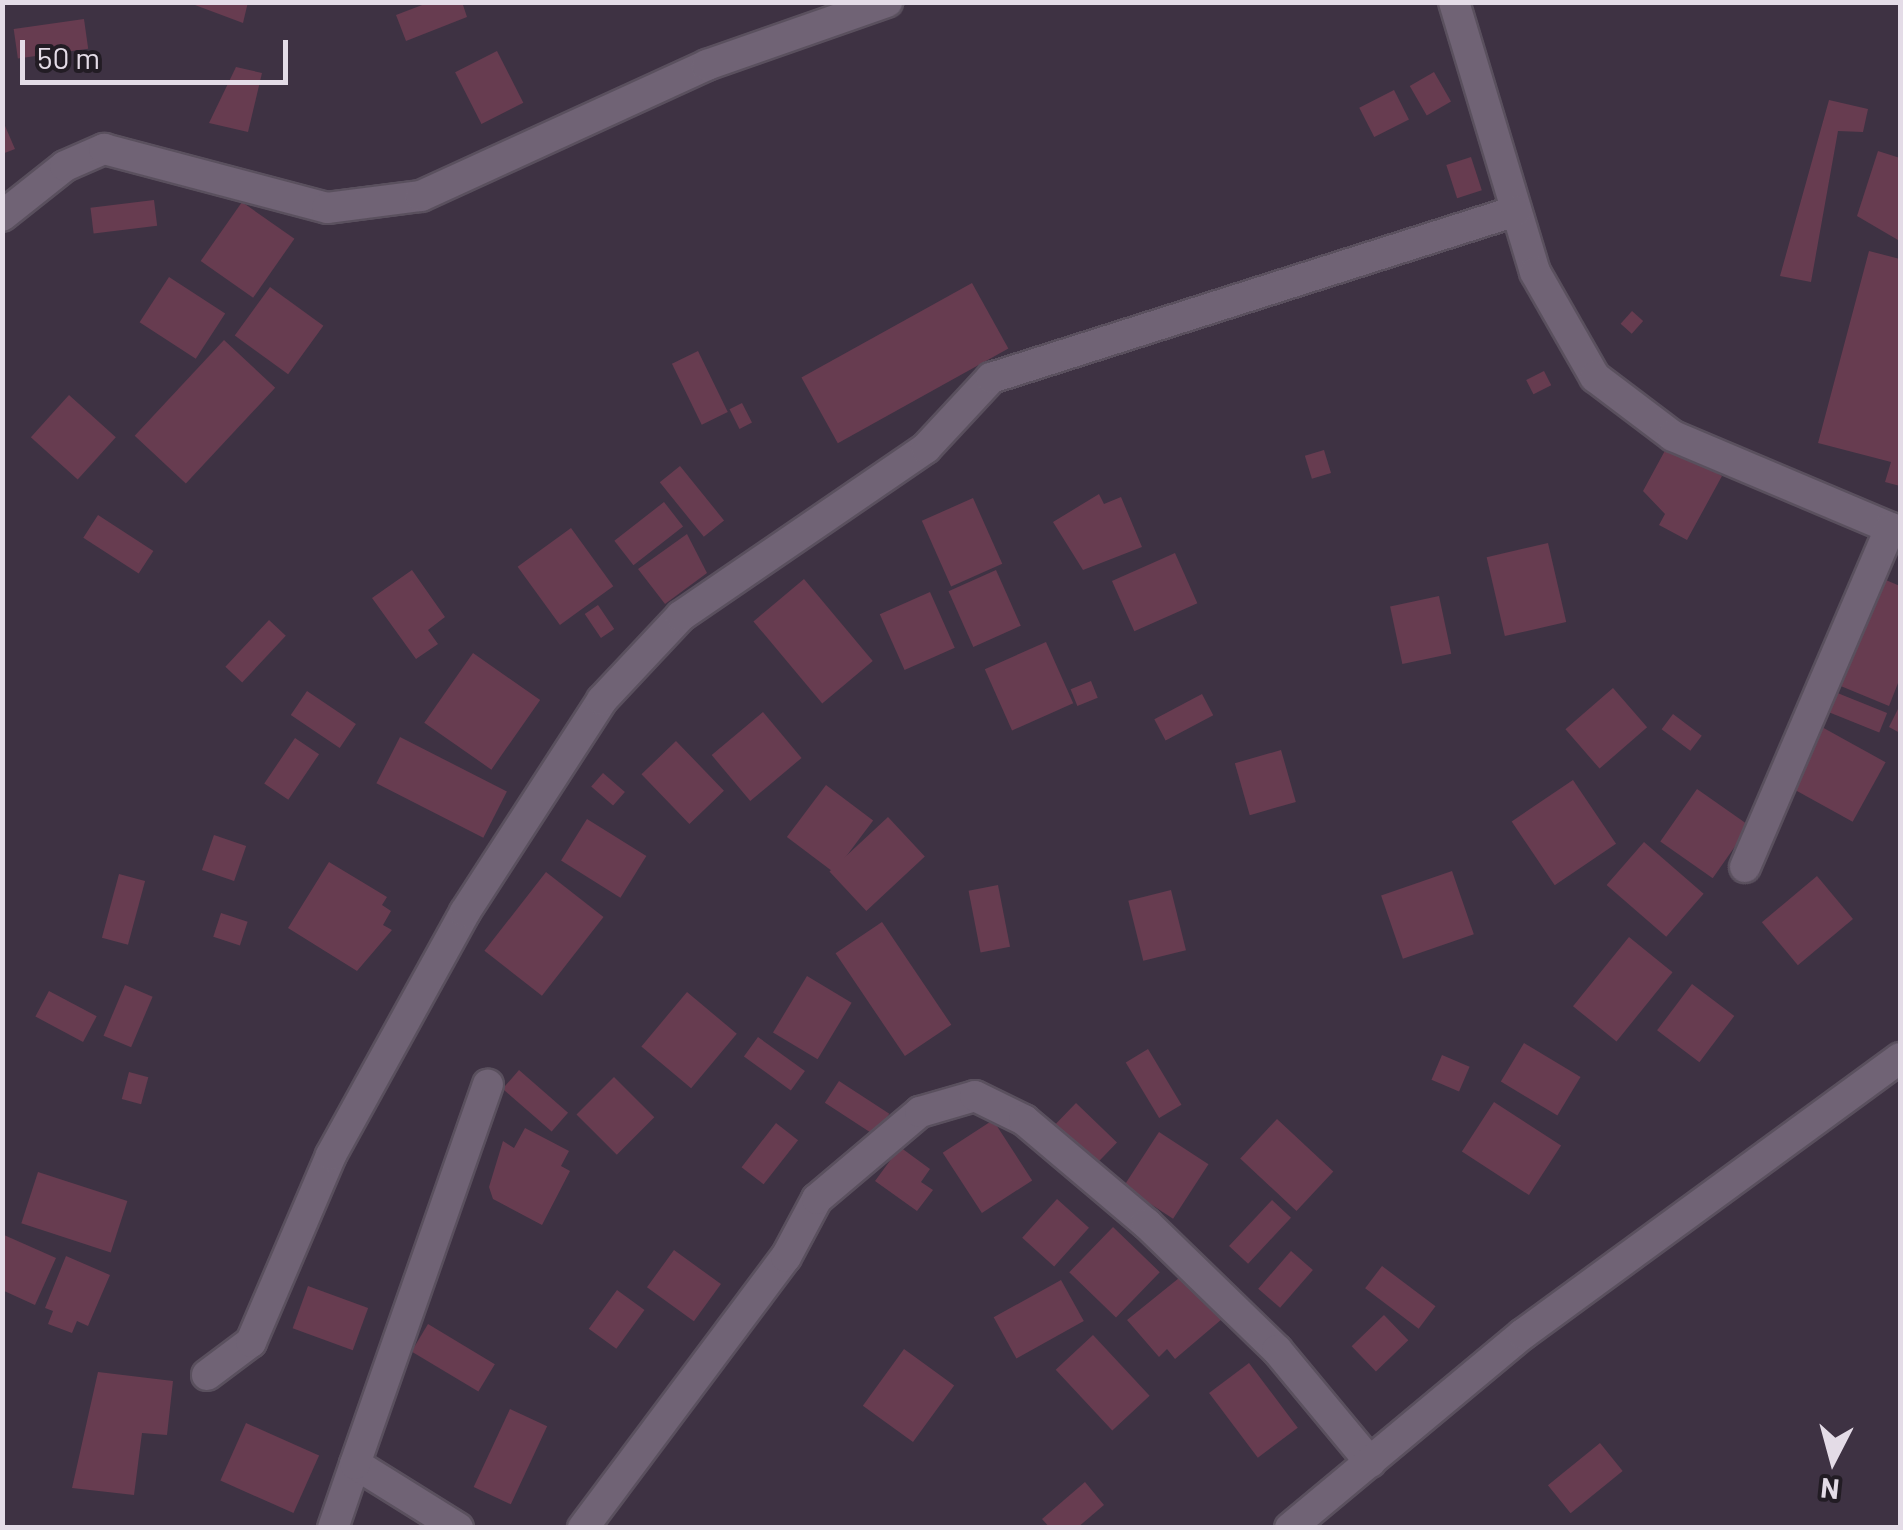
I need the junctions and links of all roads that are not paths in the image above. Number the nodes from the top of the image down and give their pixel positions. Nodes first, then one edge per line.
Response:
1 (888, 2) edge
2 (1454, 2) edge
3 (1516, 212) junction
4 (2, 216) edge
5 (1895, 530) edge
6 (1745, 867) dead end
7 (1900, 1058) edge
8 (488, 1085) dead end
9 (207, 1374) dead end
10 (1370, 1462) junction
11 (355, 1464) junction
12 (333, 1528) edge
13 (458, 1528) edge
14 (584, 1528) edge
15 (1290, 1528) edge

1 - 4 street
2 - 3 street
3 - 5 street
3 - 9 street
5 - 6 street
7 - 10 street
8 - 11 street
10 - 14 street
10 - 15 street
11 - 12 street
11 - 13 street

